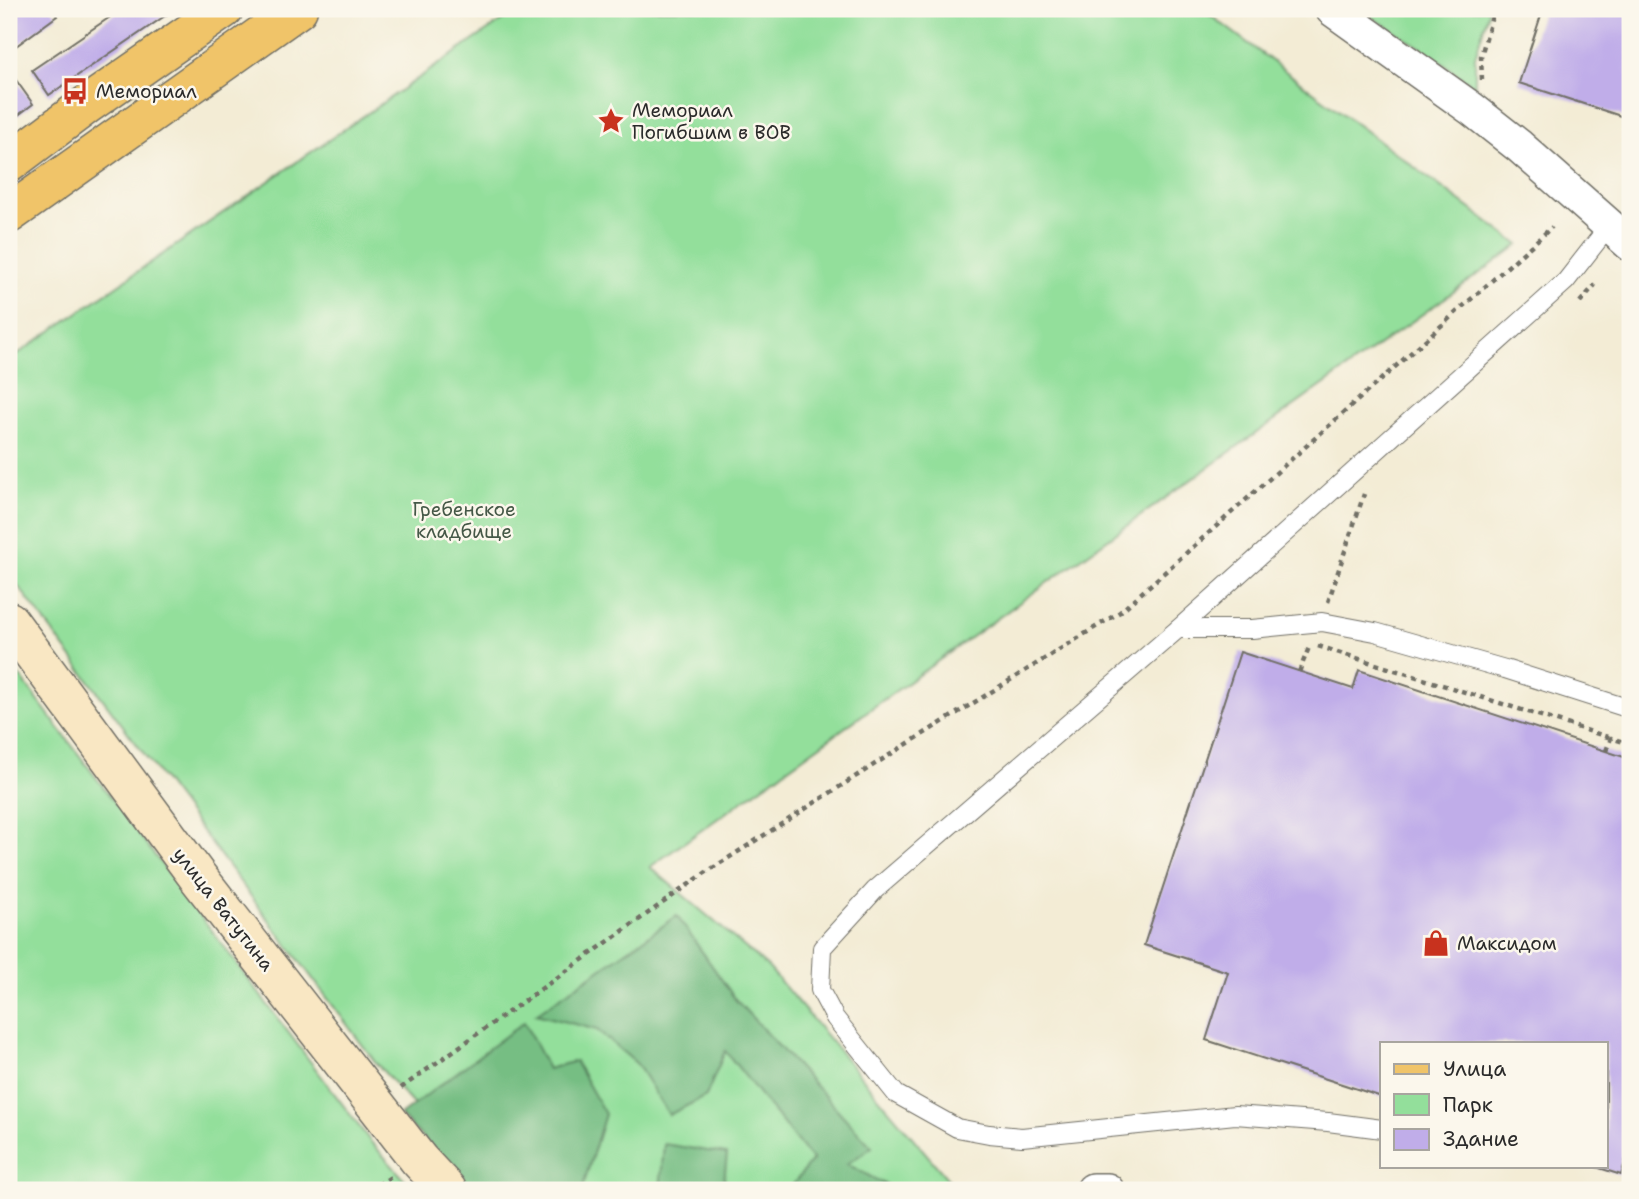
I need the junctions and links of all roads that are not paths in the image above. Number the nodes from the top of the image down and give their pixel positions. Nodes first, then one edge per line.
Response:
1 (224, 9) edge
2 (298, 9) edge
3 (1332, 9) edge
4 (9, 163) edge
5 (9, 215) edge
6 (1620, 235) edge
7 (9, 621) edge
8 (1178, 629) junction
9 (1630, 709) edge
10 (1380, 1129) edge
11 (447, 1190) edge
12 (1093, 1190) edge
13 (1107, 1190) edge

1 - 4 main road
2 - 5 main road
3 - 6 street
6 - 8 lane
7 - 11 street, улица Ватутина
8 - 9 lane
8 - 10 lane
12 - 13 street

